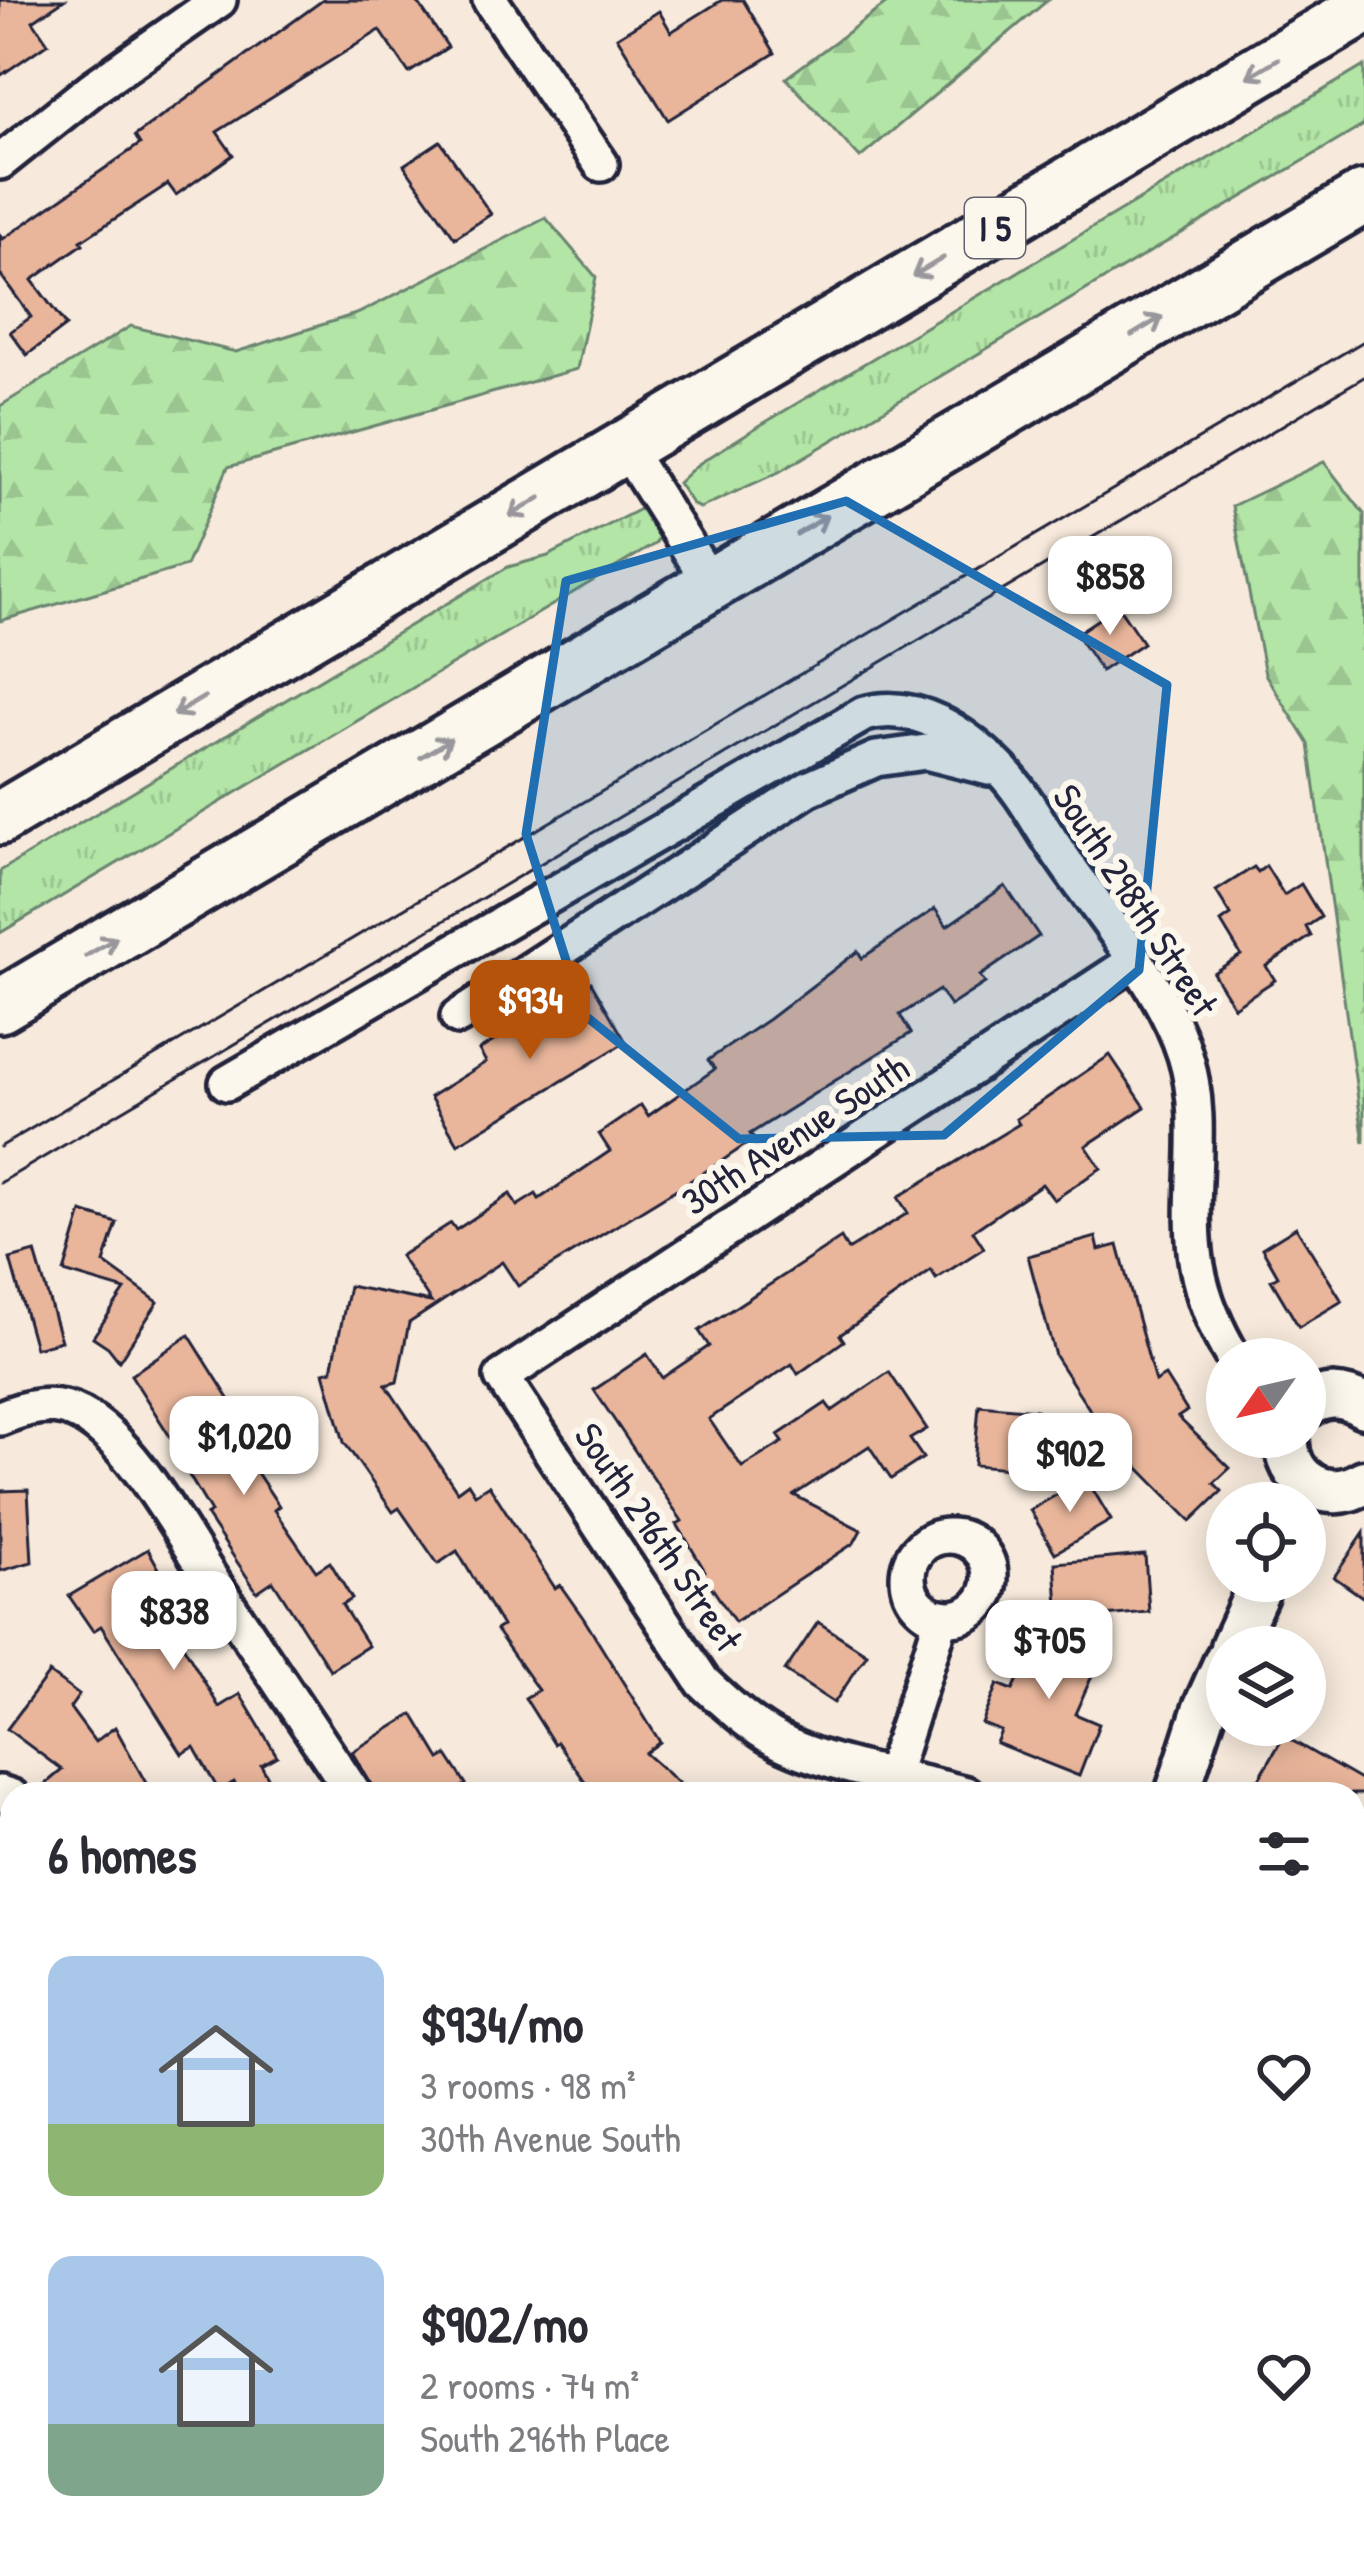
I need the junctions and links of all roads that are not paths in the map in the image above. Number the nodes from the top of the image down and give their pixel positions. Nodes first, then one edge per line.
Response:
1 (219, 0) edge
2 (490, 0) edge
3 (1364, 8) edge
4 (0, 162) edge
5 (601, 164) dead end
6 (1364, 197) edge
7 (625, 447) junction
8 (711, 584) junction
9 (1002, 771) junction
10 (0, 818) edge
11 (1133, 962) junction
12 (0, 1006) edge
13 (458, 1017) dead end
14 (227, 1083) dead end
15 (1222, 1338) edge
16 (1364, 1365) edge
17 (502, 1377) joint
18 (1326, 1402) edge
19 (0, 1418) edge
20 (1303, 1458) edge
21 (1357, 1487) edge
22 (1326, 1508) edge
23 (942, 1617) dead end
24 (1206, 1706) edge
25 (892, 1774) junction
26 (346, 1782) edge
27 (922, 1782) edge
28 (1181, 1782) edge

1 - 4 street
2 - 5 street
3 -> 7 highway, I 5
8 -> 6 highway
7 - 8 street
7 -> 10 highway, I 5
12 -> 8 highway
9 - 11 street, South 298th Street
9 - 13 street
9 - 14 street, South 298th Street
11 - 15 street, South 298th Street
11 - 17 street, 30th Avenue South
16 - 18 main road
17 - 25 street, South 296th Street
19 - 26 street
20 - 21 main road
21 - 22 main road
23 - 25 street
24 - 28 main road
25 - 27 street, South 296th Street

